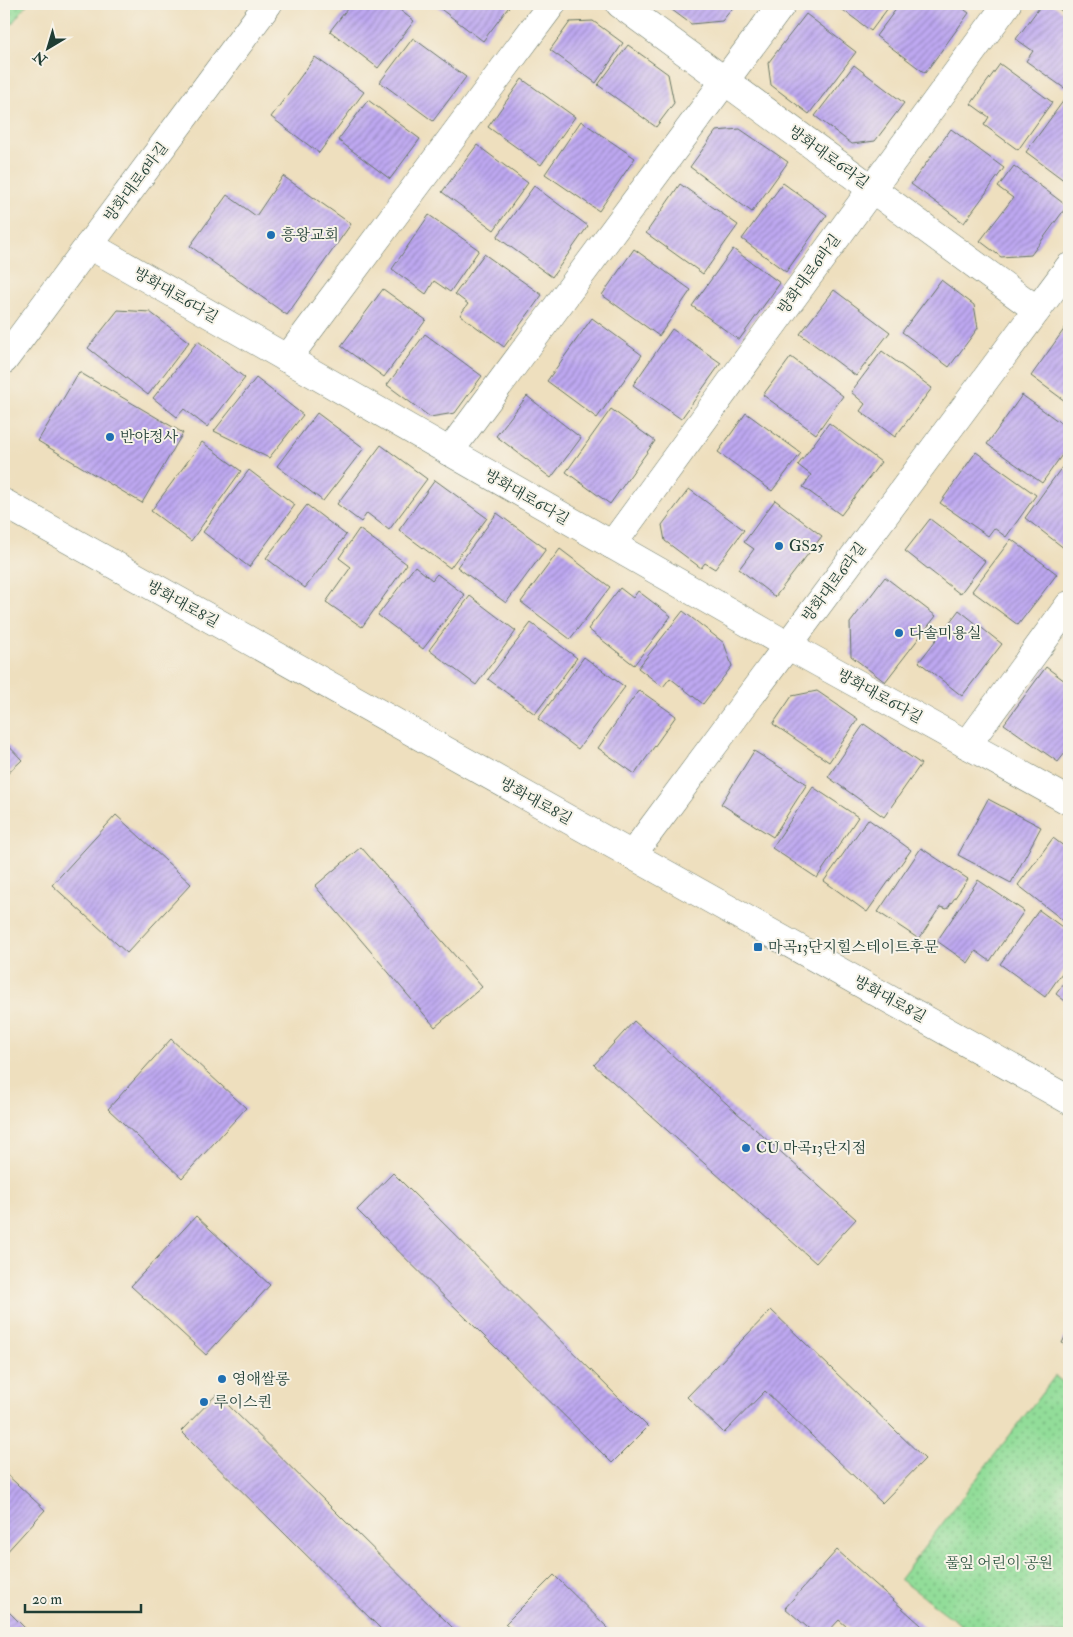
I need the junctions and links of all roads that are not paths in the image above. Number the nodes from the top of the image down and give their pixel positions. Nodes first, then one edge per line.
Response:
1 (268, 4) edge
2 (552, 4) edge
3 (620, 4) edge
4 (782, 4) edge
5 (1007, 4) edge
6 (725, 81) junction
7 (872, 189) junction
8 (89, 245) junction
9 (1069, 267) edge
10 (1037, 310) junction
11 (288, 359) junction
12 (4, 360) edge
13 (449, 452) junction
14 (4, 503) edge
15 (612, 545) junction
16 (1069, 604) edge
17 (788, 645) junction
18 (967, 744) junction
19 (1069, 801) edge
20 (632, 855) junction
21 (1069, 1100) edge

1 - 8 street, 방화대로6바길
2 - 11 street
3 - 6 street, 방화대로6라길
4 - 6 street
5 - 7 street, 방화대로6바길
6 - 7 street, 방화대로6라길
6 - 13 street
7 - 10 street, 방화대로6라길
7 - 15 street, 방화대로6바길
8 - 11 street, 방화대로6다길
8 - 12 street, 방화대로6바길
9 - 10 street, 방화대로6라길
10 - 17 street, 방화대로6라길
11 - 13 street, 방화대로6다길
13 - 15 street, 방화대로6다길
14 - 20 street, 방화대로8길
15 - 17 street, 방화대로6다길
16 - 18 street
17 - 18 street, 방화대로6다길
17 - 20 street, 방화대로6라길
18 - 19 street, 방화대로6다길
20 - 21 street, 방화대로8길

